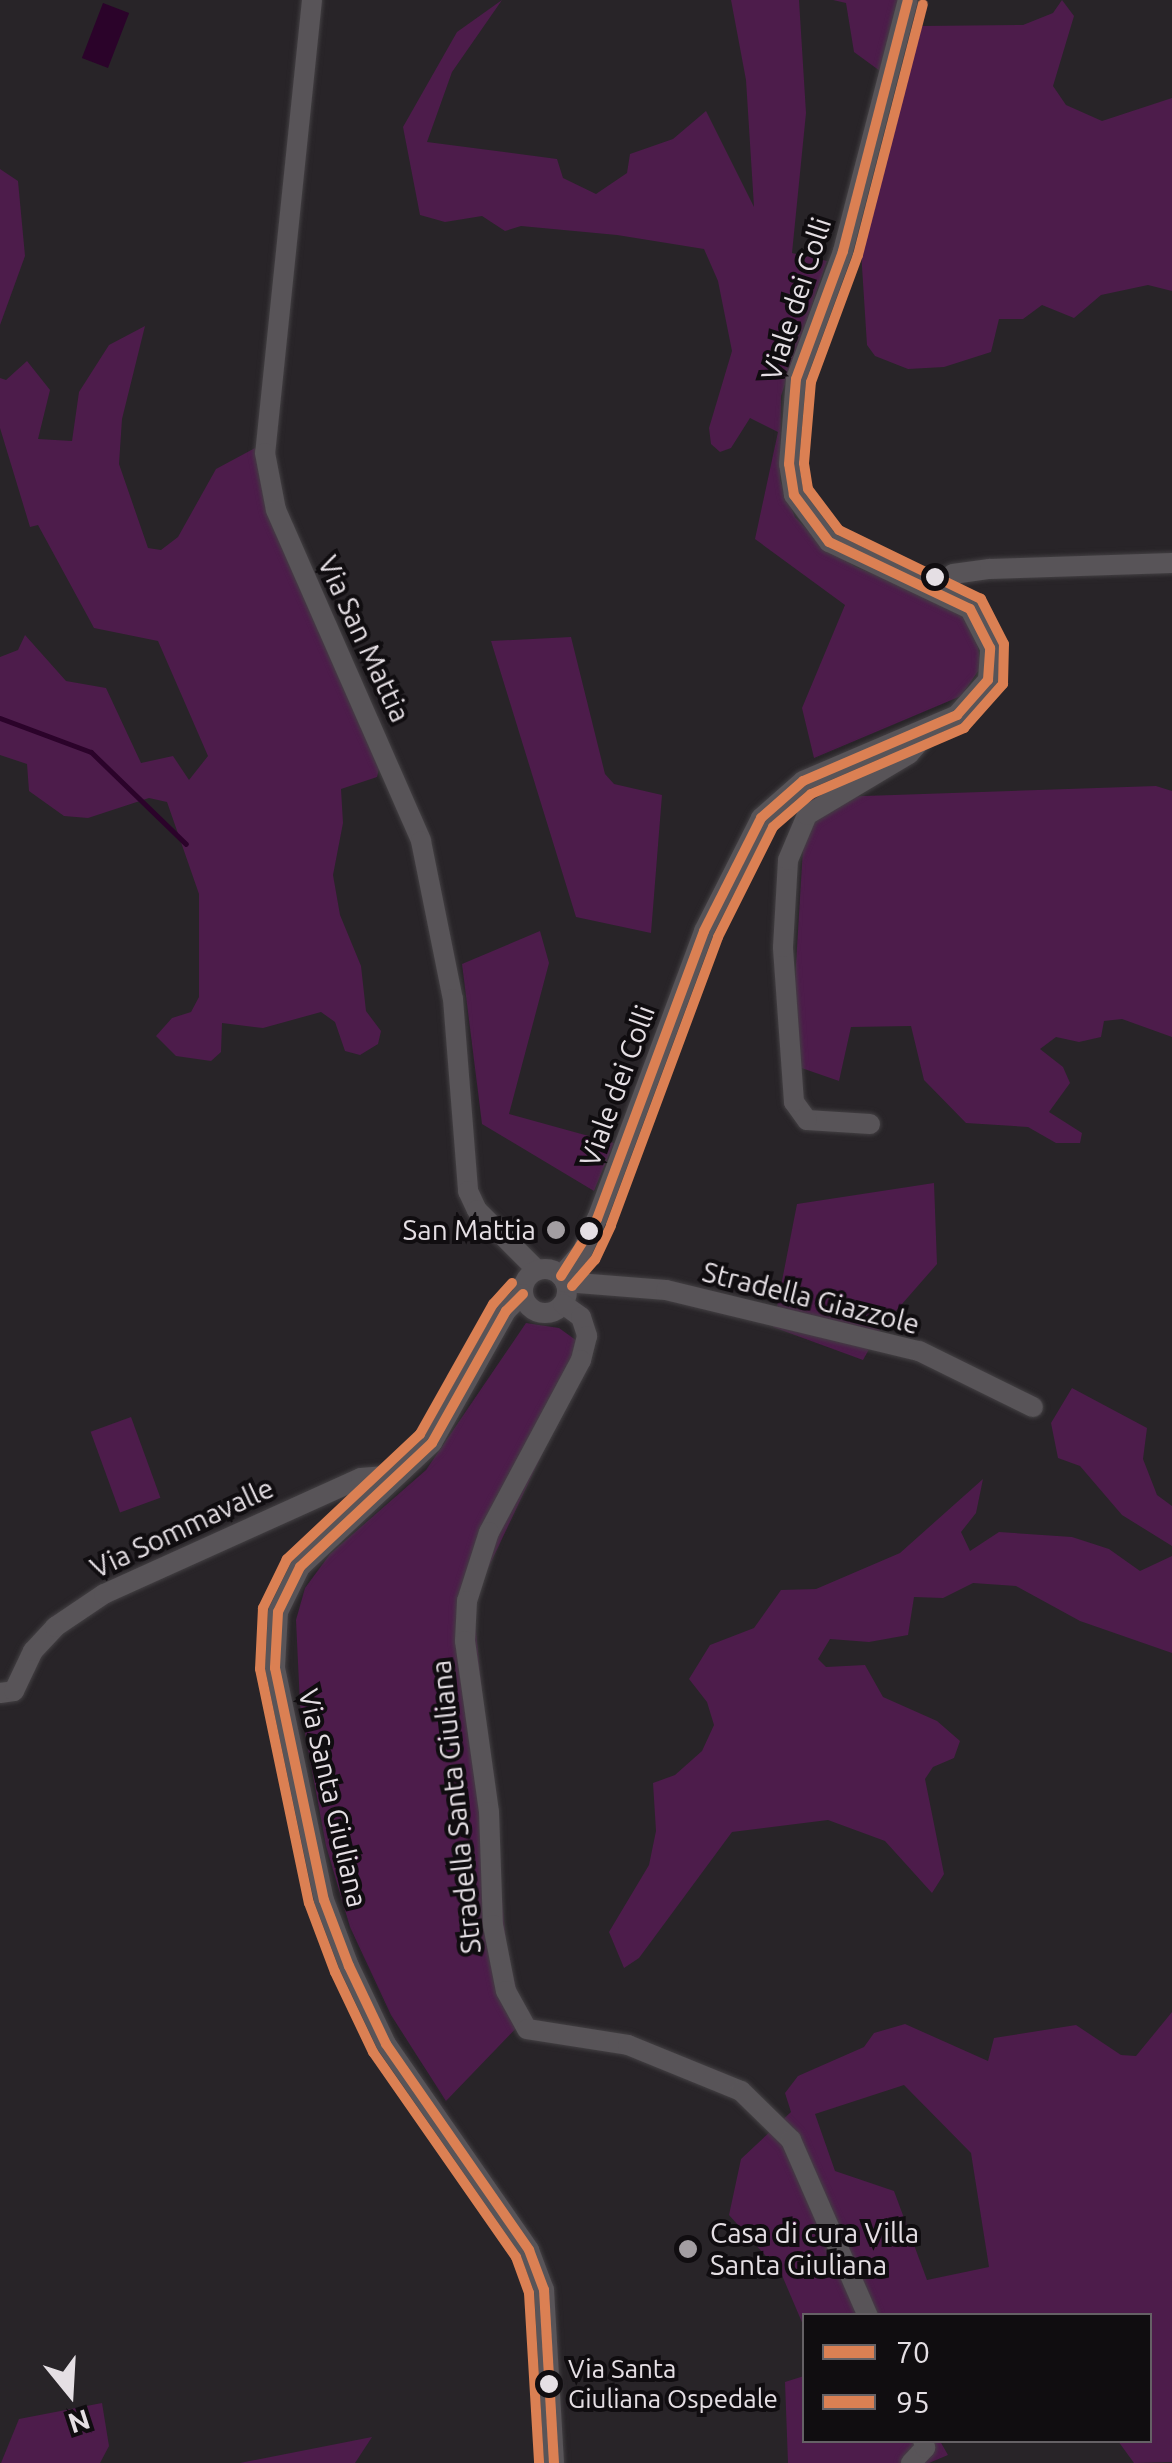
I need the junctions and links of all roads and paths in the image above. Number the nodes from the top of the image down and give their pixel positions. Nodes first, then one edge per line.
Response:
1 (312, 0) edge
2 (908, 0) edge
3 (1172, 563) edge
4 (930, 587) junction
5 (934, 726) junction
6 (870, 1124) dead end
7 (537, 1270) junction
8 (563, 1279) junction
9 (523, 1294) junction
10 (563, 1304) junction
11 (1033, 1407) dead end
12 (397, 1475) junction
13 (0, 1693) edge
14 (867, 2313) edge
15 (924, 2443) edge
16 (554, 2463) edge
17 (911, 2463) edge

1 - 7 street, Via San Mattia
2 - 4 street, Viale dei Colli
3 - 4 street
4 - 5 street, Viale dei Colli
5 - 6 street, Viale dei Colli
5 - 8 street, Viale dei Colli
7 - 8 street
7 - 9 street
8 - 10 street
8 - 11 street, Stradella Giazzole
9 - 10 street
9 - 12 street, Via Santa Giuliana
10 - 14 street, Stradella Santa Giuliana
12 - 13 street, Via Sommavalle
12 - 16 street, Via Santa Giuliana
15 - 17 street

